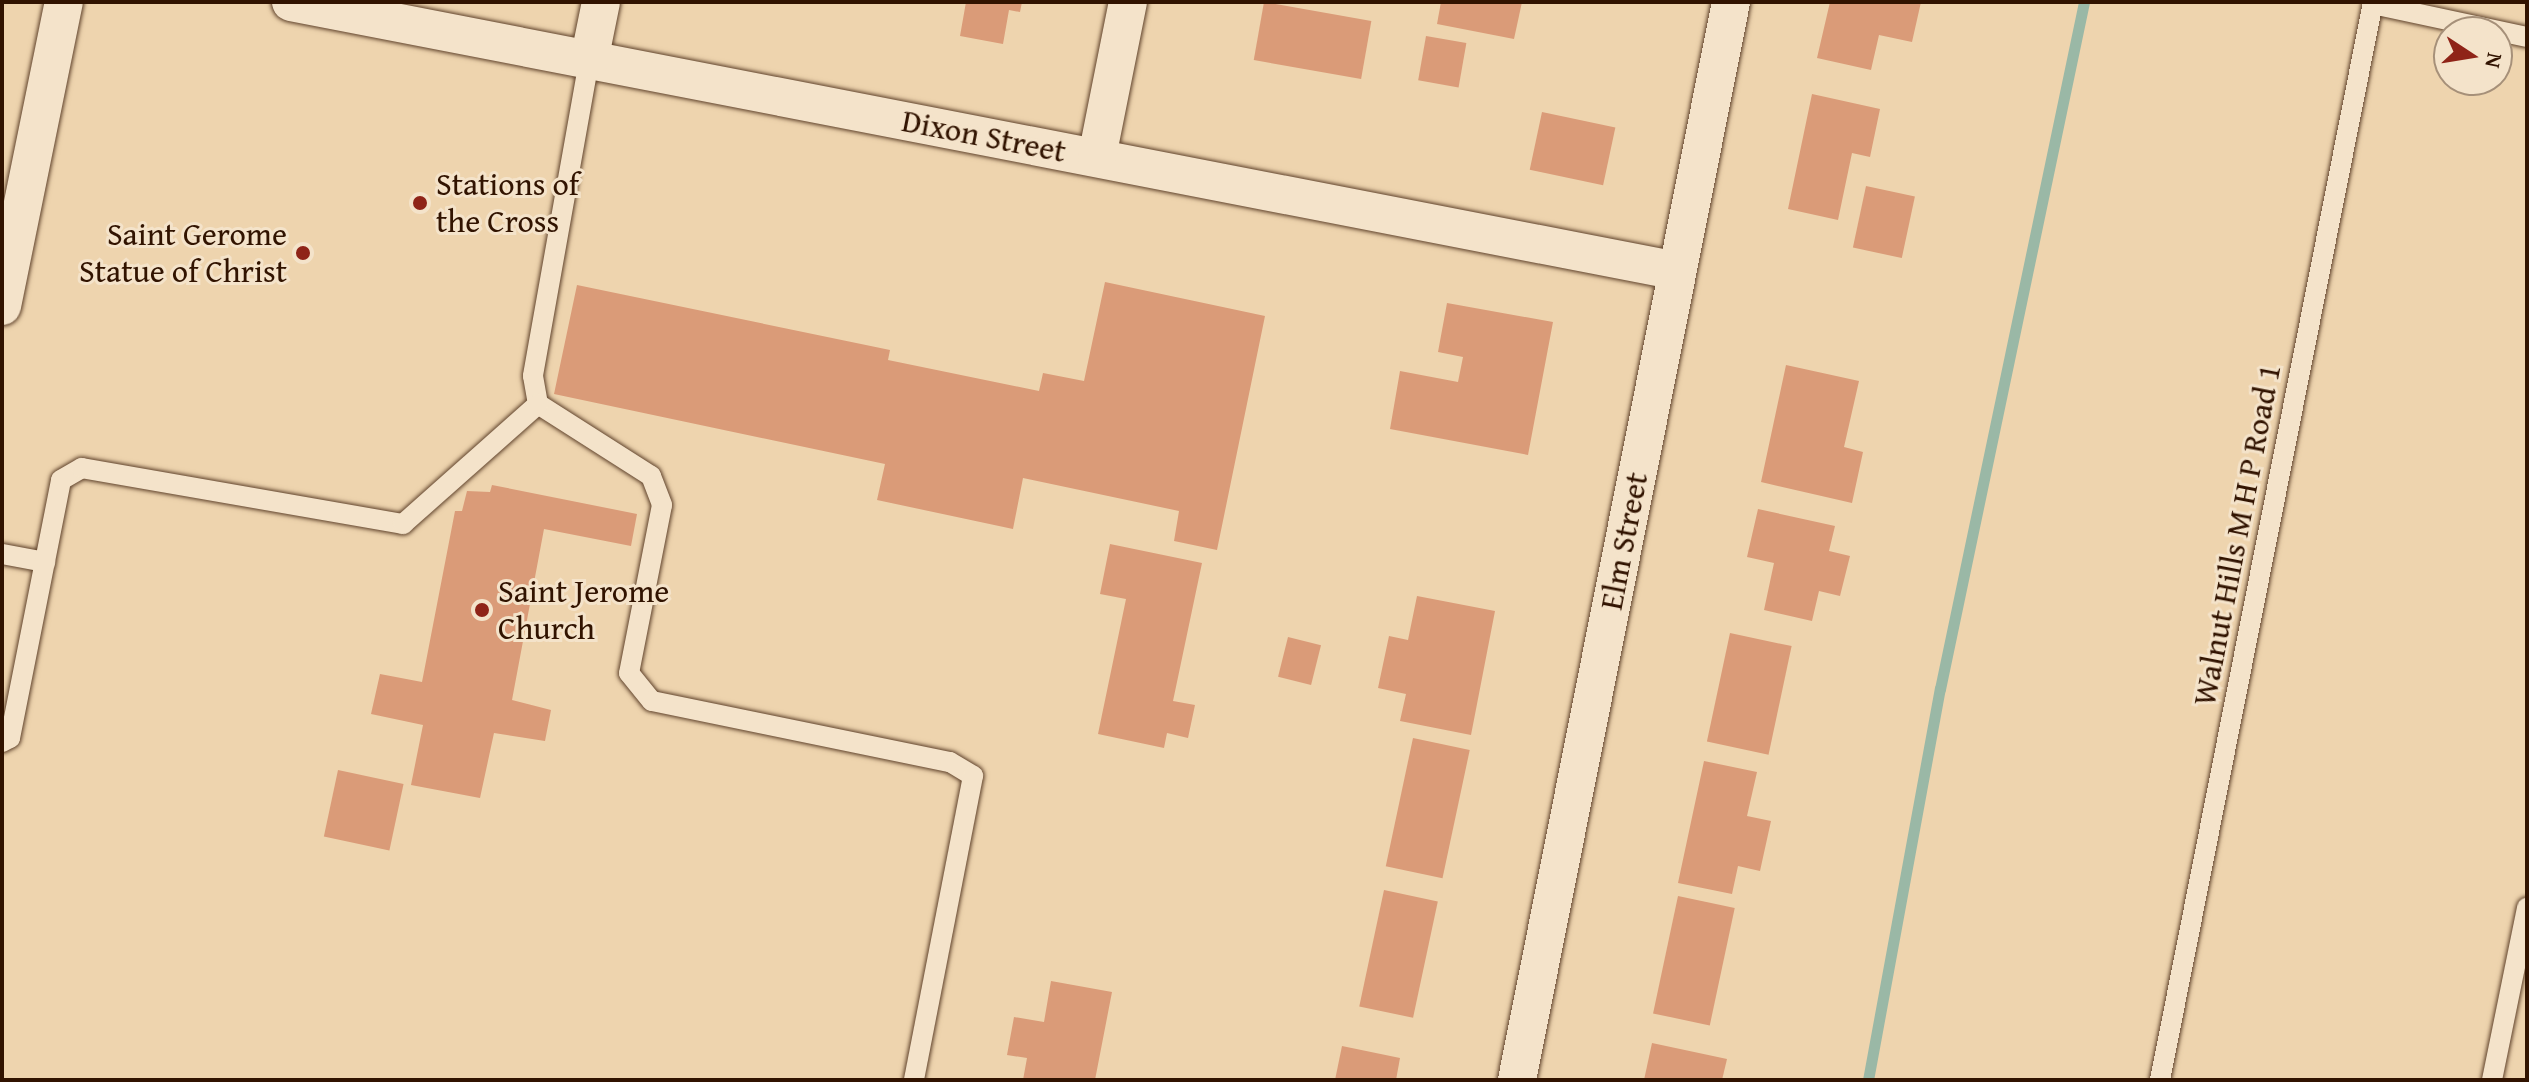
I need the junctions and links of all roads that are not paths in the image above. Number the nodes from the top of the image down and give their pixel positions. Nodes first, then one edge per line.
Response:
1 (64, 2) edge
2 (291, 2) edge
3 (601, 2) edge
4 (1128, 2) edge
5 (1731, 2) edge
6 (2373, 3) edge
7 (2527, 37) edge
8 (589, 61) junction
9 (1097, 157) junction
10 (1677, 271) junction
11 (2, 306) edge
12 (538, 404) junction
13 (2, 554) edge
14 (45, 562) junction
15 (2, 742) edge
16 (2527, 908) edge
17 (914, 1080) edge
18 (1517, 1080) edge
19 (2160, 1080) edge
20 (2492, 1080) edge

1 - 11 street
2 - 8 street, Dixon Street
3 - 8 street
4 - 9 street
5 - 10 street, Elm Street
6 - 7 lane
6 - 19 lane, Walnut Hills M H P Road 1
8 - 9 street, Dixon Street
8 - 12 lane
9 - 10 street, Dixon Street
10 - 18 street, Elm Street
12 - 14 lane
12 - 17 lane
13 - 14 lane
14 - 15 lane
16 - 20 lane

